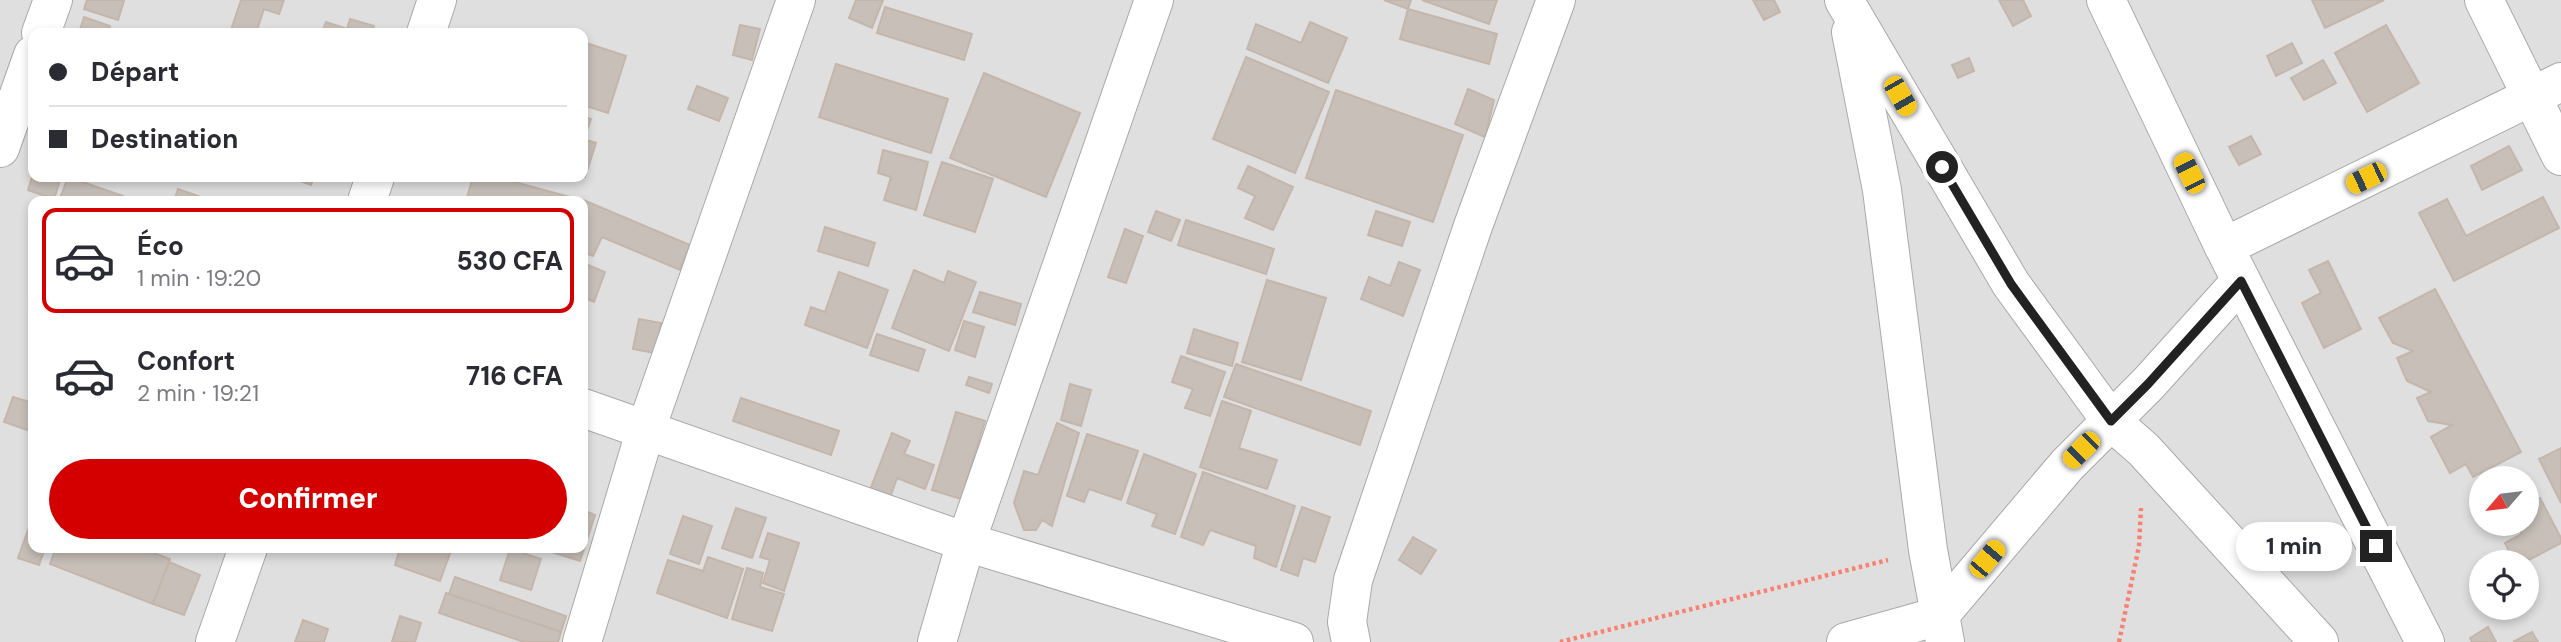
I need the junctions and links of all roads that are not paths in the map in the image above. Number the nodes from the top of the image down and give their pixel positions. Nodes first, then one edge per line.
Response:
1 (52, 0) edge
2 (437, 0) edge
3 (796, 0) edge
4 (1154, 0) edge
5 (1556, 0) edge
6 (2106, 0) edge
7 (2484, 0) edge
8 (1844, 1) edge
9 (43, 28) edge
10 (428, 28) edge
11 (28, 69) edge
12 (2546, 90) edge
13 (0, 148) edge
14 (2561, 156) edge
15 (2224, 247) junction
16 (2241, 281) junction
17 (588, 410) edge
18 (2111, 421) junction
19 (646, 429) junction
20 (966, 542) junction
21 (246, 553) edge
22 (1942, 629) edge
23 (215, 642) edge
24 (582, 642) edge
25 (937, 642) edge
26 (1294, 642) edge
27 (1351, 642) edge
28 (1846, 642) edge
29 (2319, 642) edge
30 (2425, 642) edge

1 - 9 street
2 - 10 street
3 - 19 street
4 - 20 street
5 - 27 street
6 - 15 street
7 - 12 street
8 - 18 street
8 - 22 street
11 - 13 street
12 - 14 street
12 - 15 street
15 - 16 street
16 - 18 street
16 - 30 street
17 - 19 street
18 - 22 street
18 - 29 street
19 - 20 street
19 - 24 street
20 - 25 street
20 - 26 street
21 - 23 street
22 - 28 street

